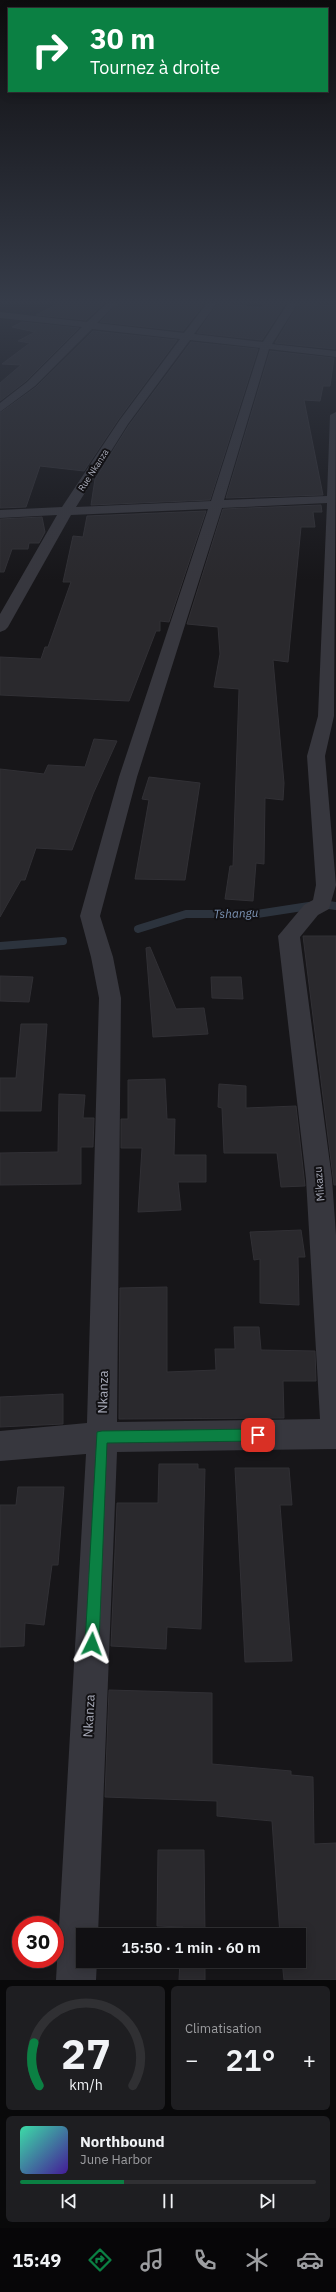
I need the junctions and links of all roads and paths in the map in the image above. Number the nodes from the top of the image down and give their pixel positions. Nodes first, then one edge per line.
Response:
1 (17, 395) edge
2 (143, 395) edge
3 (249, 395) edge
4 (0, 409) edge
5 (336, 415) edge
6 (334, 500) edge
7 (216, 505) junction
8 (67, 510) junction
9 (0, 514) edge
10 (0, 627) edge
11 (336, 1433) edge
12 (102, 1437) junction
13 (0, 1446) edge
14 (76, 1980) edge

1 - 4 street
2 - 8 street, Rue Nkanza
3 - 7 street, Nkanza
5 - 6 street
6 - 7 street
6 - 11 street, Mikazu
7 - 8 street
7 - 12 street, Nkanza
8 - 9 street
8 - 10 street, Rue Nkanza
11 - 12 street
12 - 13 street
12 - 14 street, Nkanza

